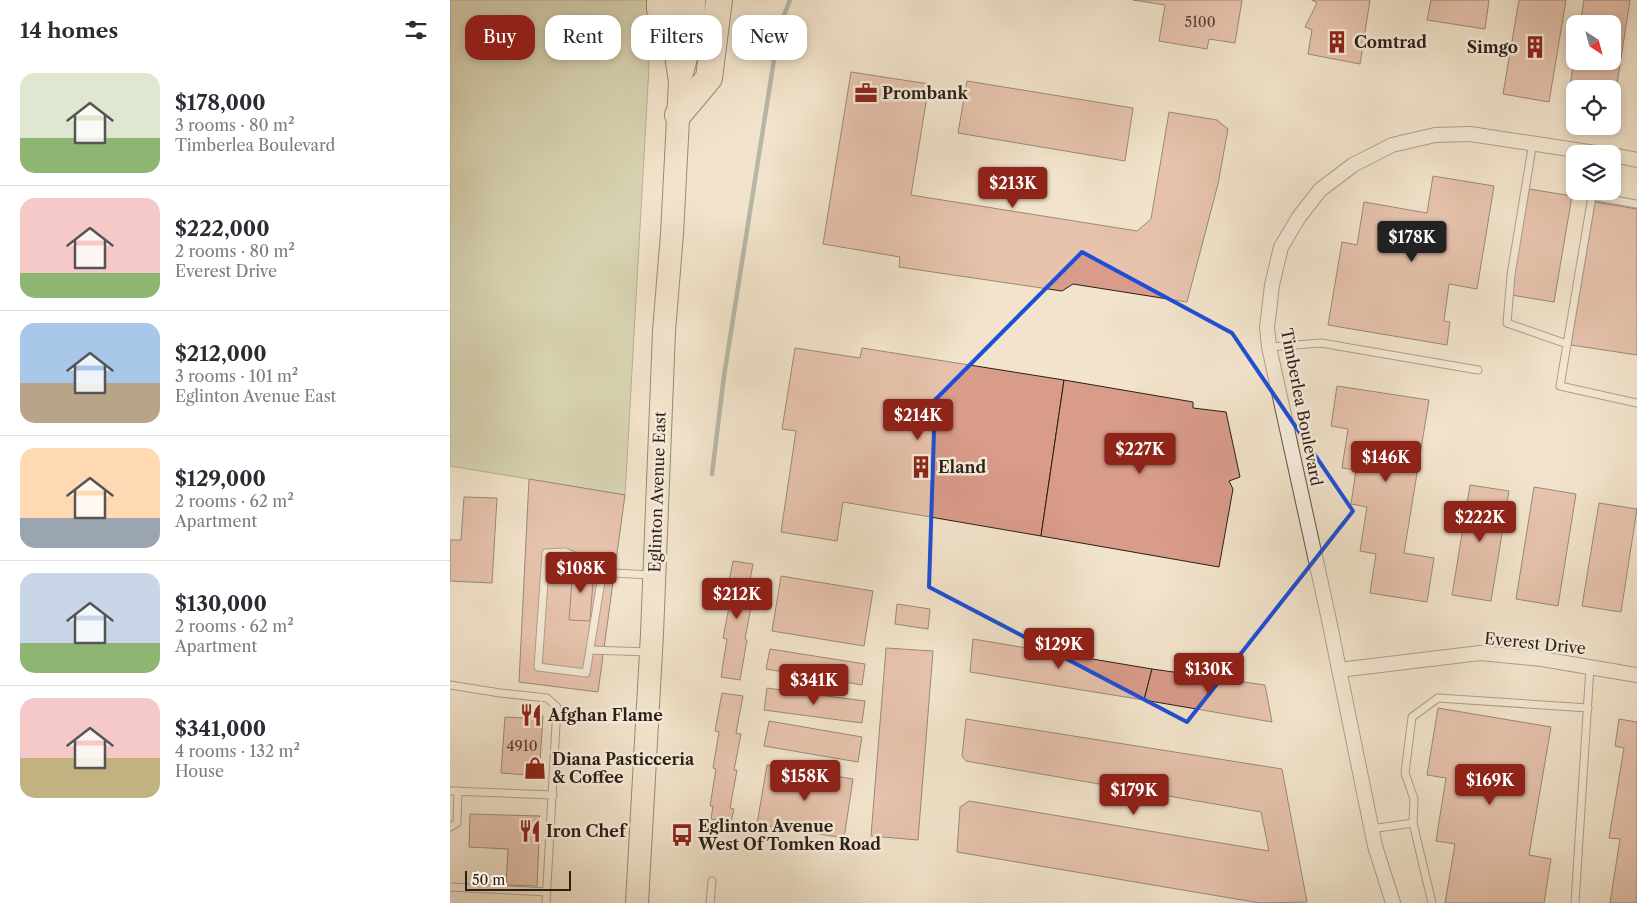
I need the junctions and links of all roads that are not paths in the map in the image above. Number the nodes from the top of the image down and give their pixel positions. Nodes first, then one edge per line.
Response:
1 (660, 0) edge
2 (674, 0) edge
3 (694, 0) edge
4 (718, 0) edge
5 (663, 15) edge
6 (673, 15) edge
7 (677, 60) edge
8 (680, 81) junction
9 (678, 115) junction
10 (1533, 142) junction
11 (1566, 148) edge
12 (1621, 157) edge
13 (1637, 160) edge
14 (1591, 200) edge
15 (1619, 200) edge
16 (1637, 204) edge
17 (1567, 344) junction
18 (1269, 347) junction
19 (1478, 370) dead end
20 (1637, 403) edge
21 (603, 569) junction
22 (654, 575) junction
23 (590, 650) junction
24 (651, 652) junction
25 (1590, 667) junction
26 (1338, 670) junction
27 (1637, 675) edge
28 (450, 685) edge
29 (1588, 708) junction
30 (450, 791) edge
31 (458, 791) junction
32 (553, 795) junction
33 (1413, 824) junction
34 (454, 825) edge
35 (1371, 829) junction
36 (712, 881) dead end
37 (450, 887) edge
38 (547, 892) junction
39 (546, 903) edge
40 (637, 903) edge
41 (710, 903) edge
42 (1393, 903) edge
43 (1432, 903) edge
44 (1575, 903) edge

1 - 5 highway
2 - 6 main road, Eglinton Avenue East
3 - 8 main road, Eglinton Avenue East
4 - 9 highway
7 - 8 main road, Eglinton Avenue East
8 - 9 main road, Eglinton Avenue East
9 - 22 main road, Eglinton Avenue East
10 - 11 street, Timberlea Boulevard
10 - 17 lane
10 - 18 street, Timberlea Boulevard
12 - 13 street
14 - 17 lane
15 - 16 lane
17 - 20 lane
18 - 19 lane
18 - 26 street, Timberlea Boulevard
21 - 22 lane
21 - 23 lane
21 - 23 lane
22 - 24 main road, Eglinton Avenue East
23 - 24 lane
24 - 40 main road, Eglinton Avenue East
25 - 26 street, Everest Drive
25 - 27 street, Everest Drive
25 - 29 lane
26 - 35 street, Timberlea Boulevard
28 - 32 lane
29 - 33 lane
29 - 44 lane
30 - 31 lane
31 - 32 lane
31 - 34 lane
32 - 38 lane
33 - 35 lane
33 - 43 lane
35 - 42 street, Timberlea Boulevard
36 - 41 lane
37 - 38 lane
38 - 39 lane

